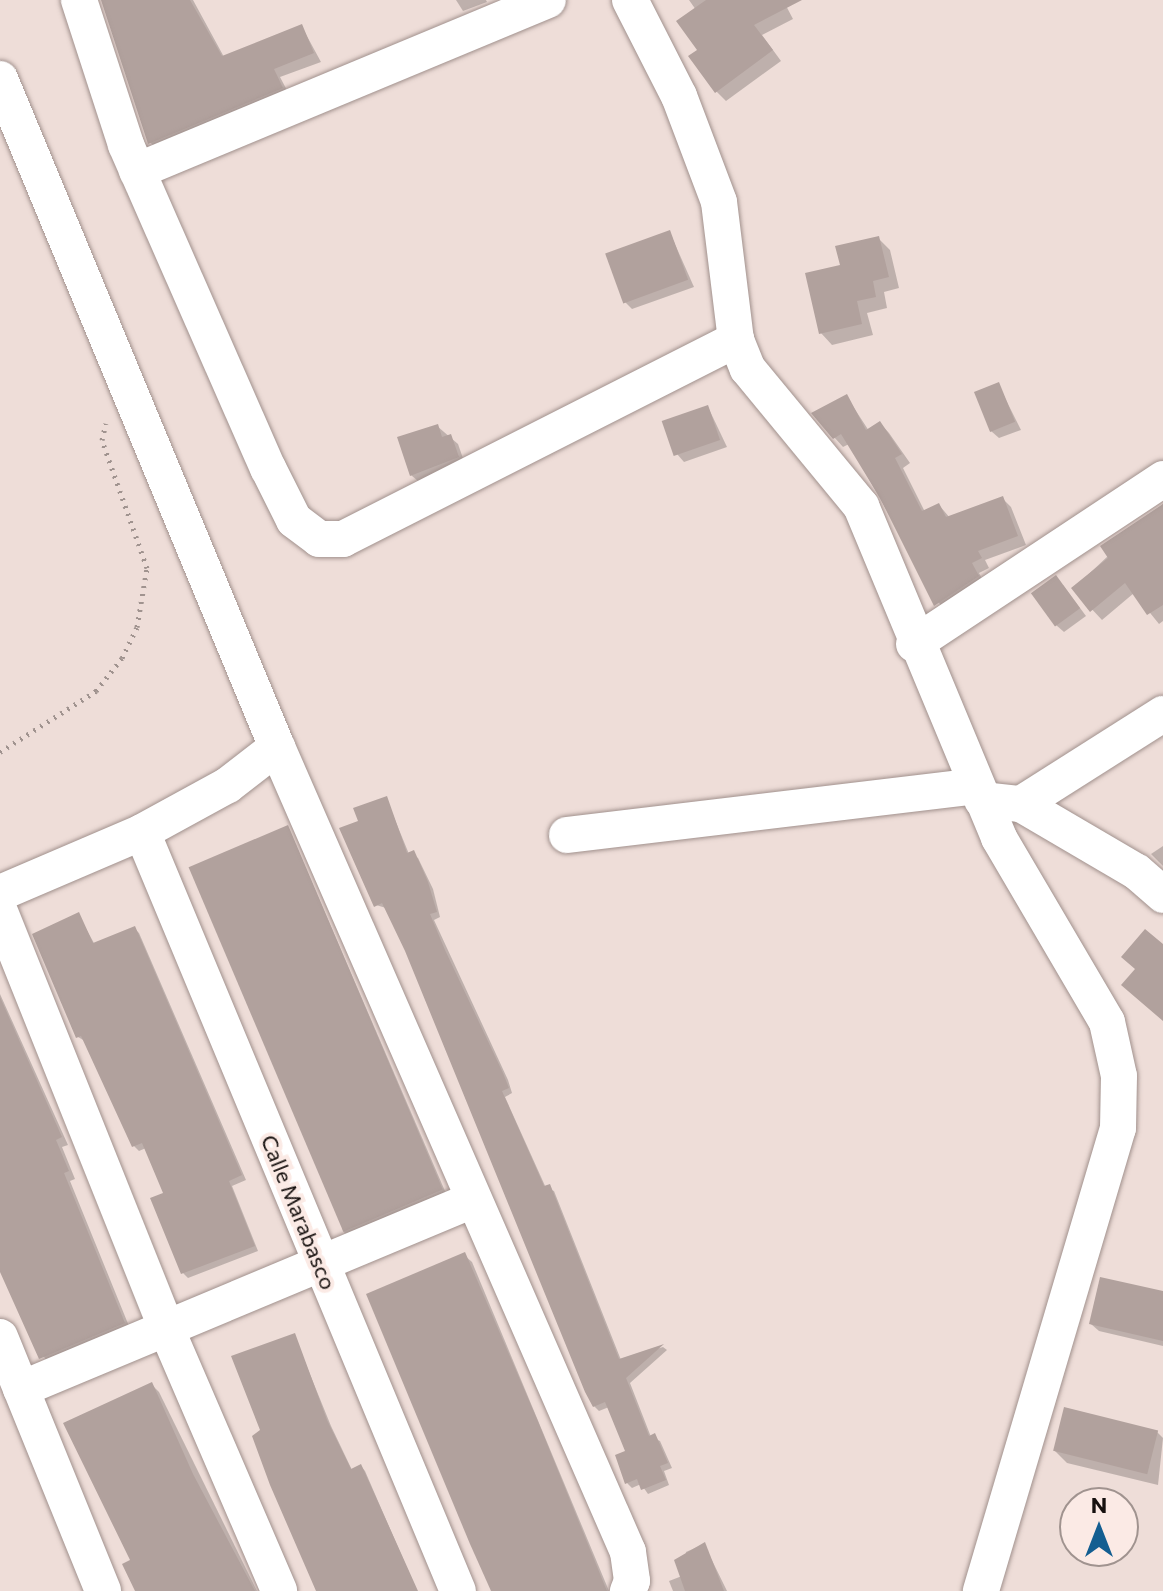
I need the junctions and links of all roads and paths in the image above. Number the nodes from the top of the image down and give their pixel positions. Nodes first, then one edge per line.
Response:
1 (79, 0) edge
2 (548, 0) edge
3 (630, 0) edge
4 (0, 79) edge
5 (137, 171) junction
6 (736, 340) junction
7 (133, 391) junction
8 (1163, 479) edge
9 (914, 644) junction
10 (1163, 714) edge
11 (277, 747) junction
12 (0, 752) edge
13 (979, 793) junction
14 (1021, 804) junction
15 (142, 832) junction
16 (567, 835) dead end
17 (0, 893) edge
18 (1163, 895) edge
19 (0, 912) edge
20 (473, 1200) junction
21 (320, 1264) junction
22 (166, 1328) junction
23 (0, 1337) edge
24 (21, 1389) junction
25 (103, 1591) edge
26 (279, 1591) edge
27 (458, 1591) edge
28 (628, 1591) edge
29 (981, 1591) edge

1 - 5 street
2 - 5 street
3 - 6 street
4 - 7 street
5 - 6 street
6 - 9 street
7 - 11 street
7 - 12 path
8 - 9 street
9 - 13 street
10 - 14 street
11 - 15 street
11 - 20 street
13 - 14 street
13 - 16 street
13 - 29 street
14 - 18 street
15 - 17 street
15 - 21 street, Calle Marabasco
19 - 22 street
20 - 21 street
20 - 28 street
21 - 22 street
21 - 27 street, Calle Marabasco
22 - 24 street
22 - 26 street
23 - 24 street
24 - 25 street

